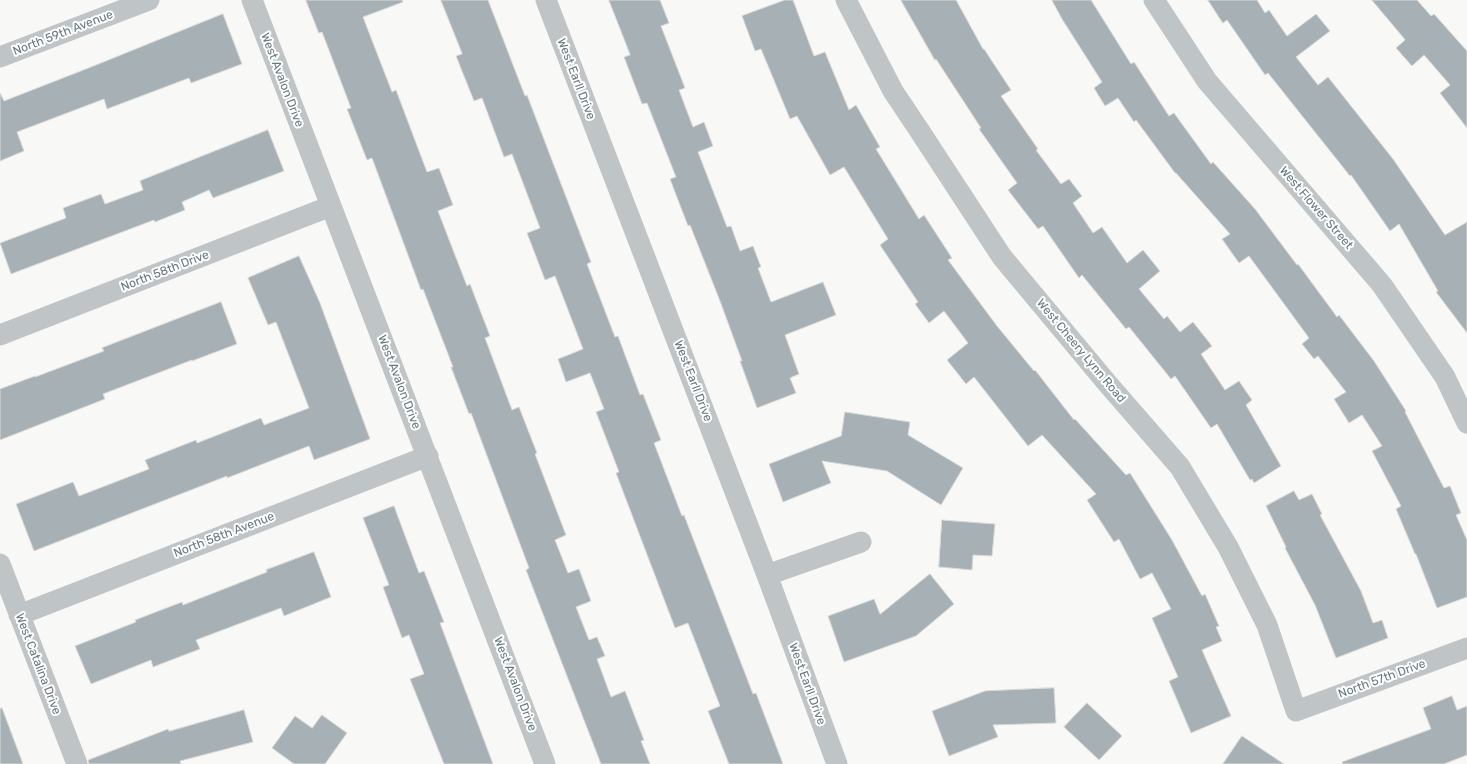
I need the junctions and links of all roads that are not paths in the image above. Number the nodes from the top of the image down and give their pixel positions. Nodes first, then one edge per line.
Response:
1 (149, 0) edge
2 (252, 0) edge
3 (546, 0) edge
4 (846, 0) edge
5 (1154, 0) edge
6 (0, 57) edge
7 (331, 206) junction
8 (0, 336) edge
9 (1467, 423) edge
10 (428, 456) junction
11 (861, 542) dead end
12 (0, 564) edge
13 (767, 575) junction
14 (19, 615) junction
15 (1467, 648) edge
16 (1296, 711) joint
17 (76, 764) edge
18 (545, 764) edge
19 (837, 764) edge

1 - 6 street, North 59th Avenue
2 - 7 street, West Avalon Drive
3 - 13 street, West Earll Drive
4 - 16 street, West Cheery Lynn Road
5 - 9 street, West Flower Street
7 - 8 street, North 58th Drive
7 - 10 street, West Avalon Drive
10 - 14 street, North 58th Avenue
10 - 18 street, West Avalon Drive
11 - 13 street
12 - 14 street, West Catalina Drive
13 - 19 street, West Earll Drive
14 - 17 street, West Catalina Drive
15 - 16 street, North 57th Drive

